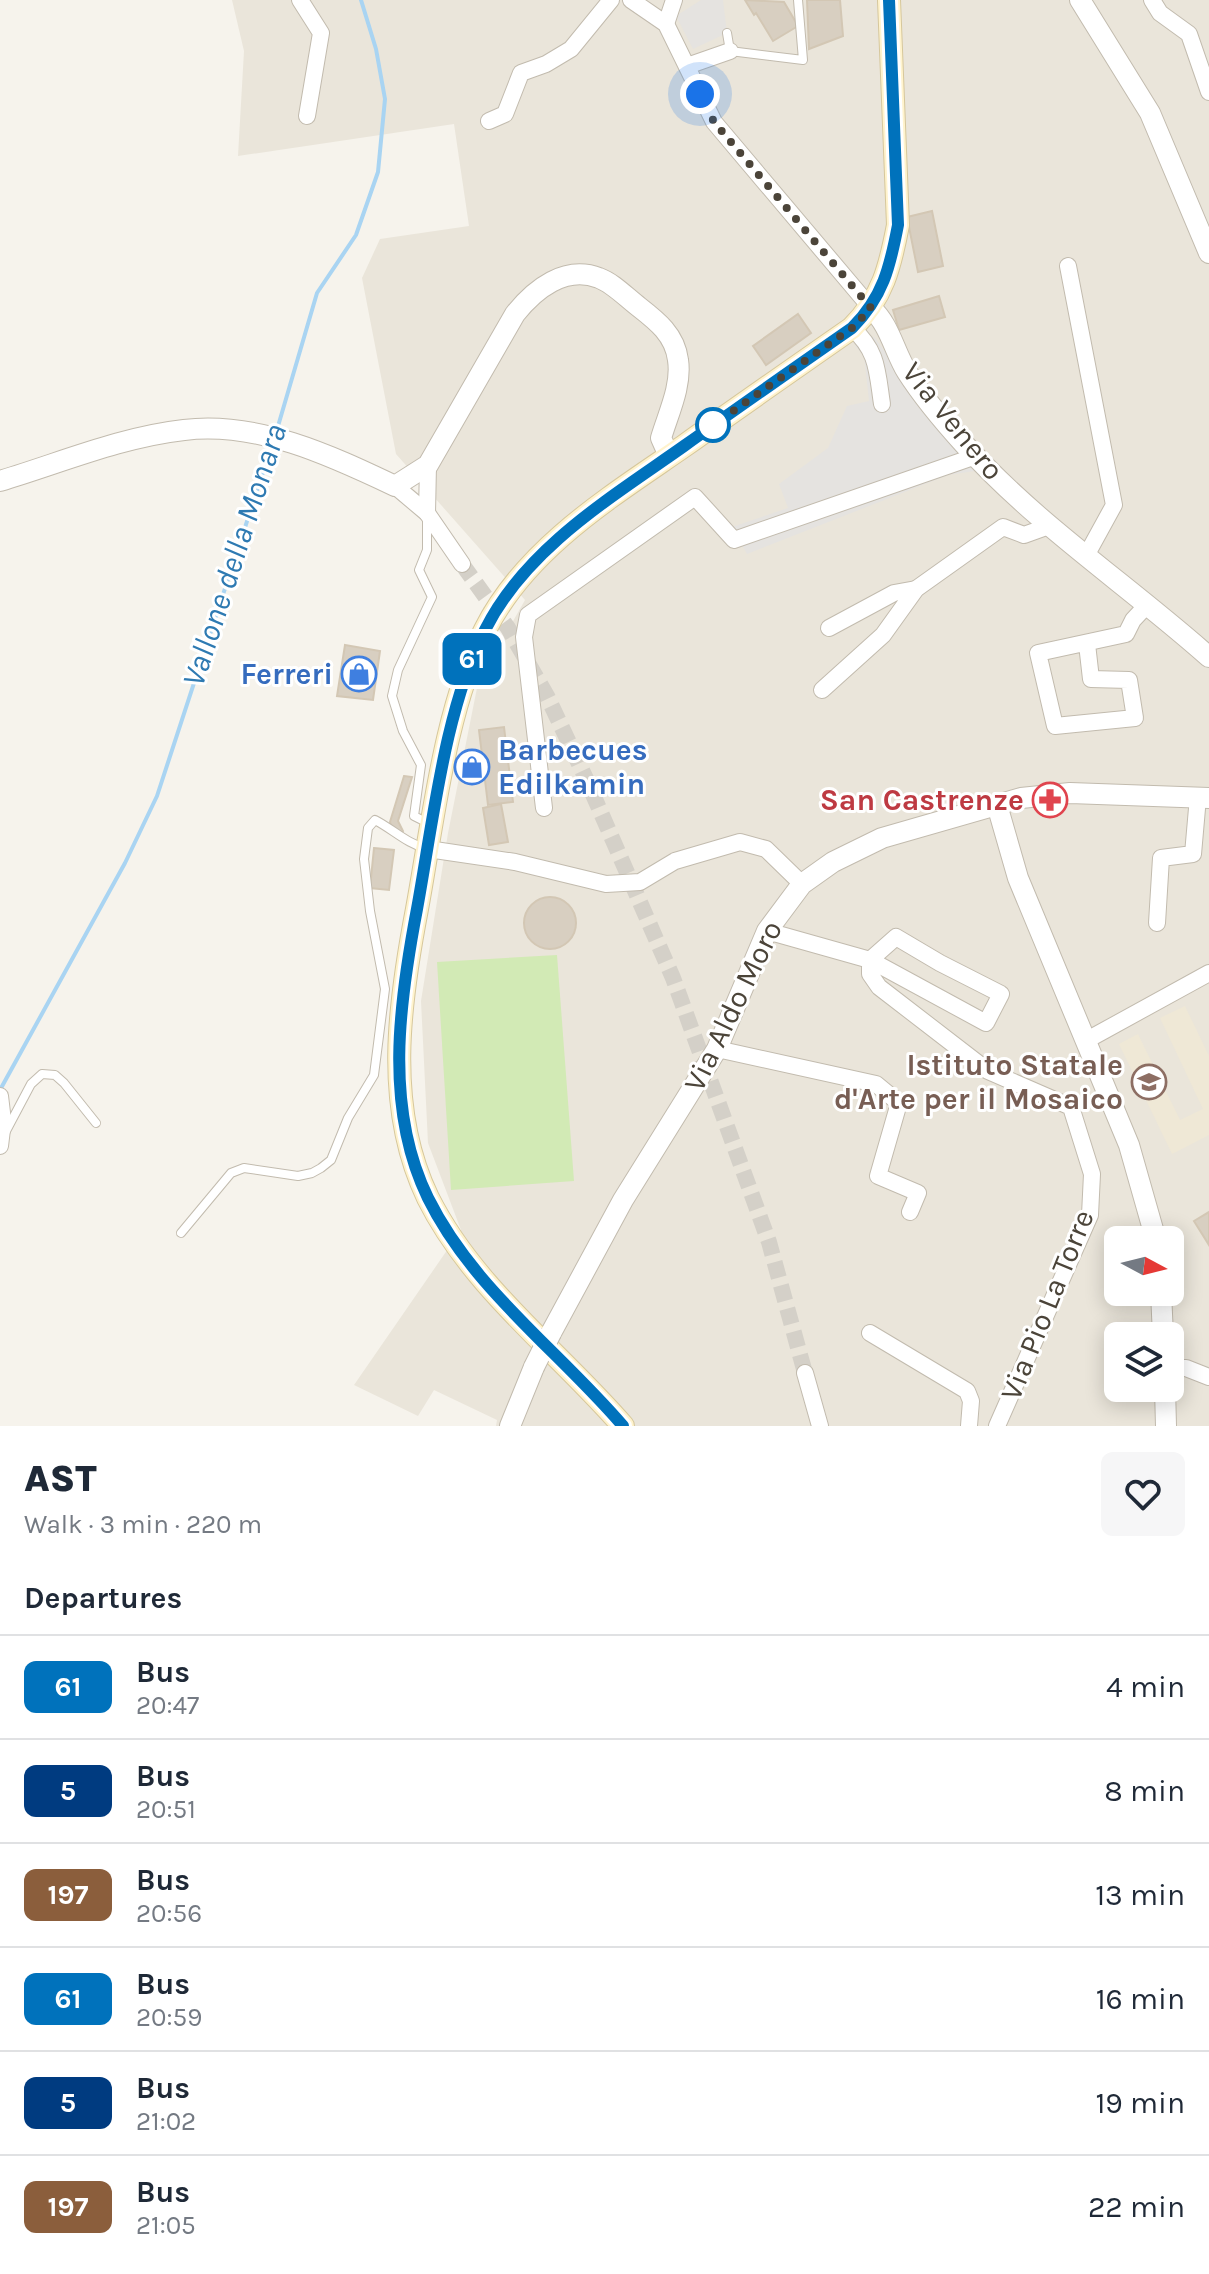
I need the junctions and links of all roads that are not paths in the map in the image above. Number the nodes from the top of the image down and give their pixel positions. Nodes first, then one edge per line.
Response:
1 (300, 0) edge
2 (611, 0) edge
3 (631, 0) edge
4 (674, 0) edge
5 (798, 0) edge
6 (889, 0) edge
7 (1080, 0) edge
8 (1152, 0) edge
9 (666, 24) junction
10 (727, 33) dead end
11 (730, 51) junction
12 (687, 66) junction
13 (1209, 92) edge
14 (307, 116) dead end
15 (489, 121) dead end
16 (1209, 253) edge
17 (1068, 266) dead end
18 (871, 308) junction
19 (852, 328) junction
20 (882, 404) dead end
21 (669, 456) junction
22 (976, 456) junction
23 (428, 465) junction
24 (0, 481) edge
25 (395, 486) junction
26 (427, 513) junction
27 (1049, 526) junction
28 (1086, 556) junction
29 (462, 564) tunnel mouth
30 (916, 589) junction
31 (1147, 605) junction
32 (829, 628) dead end
33 (1087, 644) dead end
34 (1209, 657) edge
35 (822, 690) dead end
36 (1203, 798) edge
37 (997, 805) junction
38 (544, 808) dead end
39 (433, 825) junction
40 (428, 849) junction
41 (802, 884) junction
42 (1157, 923) dead end
43 (767, 931) junction
44 (870, 960) junction
45 (940, 963) junction
46 (1209, 973) edge
47 (927, 991) junction
48 (1087, 1040) junction
49 (717, 1049) junction
50 (1, 1097) edge
51 (96, 1123) dead end
52 (0, 1143) edge
53 (910, 1212) dead end
54 (1152, 1226) edge
55 (181, 1233) dead end
56 (870, 1333) dead end
57 (1184, 1368) edge
58 (805, 1373) tunnel mouth
59 (1209, 1377) edge
60 (1165, 1402) edge
61 (510, 1426) edge
62 (623, 1426) edge
63 (820, 1426) edge
64 (969, 1426) edge
65 (997, 1426) edge
66 (1166, 1426) edge

1 - 14 street
2 - 15 street
3 - 9 street, Via Venero
4 - 9 street
5 - 11 lane
6 - 18 main road
7 - 16 street
8 - 13 street
9 - 12 street, Via Venero
10 - 11 lane
11 - 12 street
12 - 18 street, Via Venero
17 - 28 street
18 - 19 main road
18 - 22 street, Via Venero
19 - 20 street
19 - 21 main road
21 - 23 street
21 - 39 main road
22 - 27 street, Via Venero
22 - 38 street
23 - 25 street
23 - 26 street
24 - 25 street
25 - 26 street
26 - 29 street
26 - 39 lane
27 - 28 street, Via Venero
27 - 30 street
28 - 31 street, Via Venero
30 - 32 street
30 - 35 street
31 - 33 street
31 - 34 street, Via Venero
36 - 37 street, Via Aldo Moro
36 - 42 street
37 - 41 street, Via Aldo Moro
37 - 48 street
39 - 40 main road
40 - 41 street
40 - 55 lane
40 - 62 main road
41 - 43 street, Via Aldo Moro
43 - 44 street
43 - 49 street, Via Aldo Moro
44 - 45 street
44 - 47 street
44 - 65 street, Via Pio La Torre
45 - 47 street
45 - 47 street
46 - 48 street
48 - 54 street
49 - 53 street
49 - 61 street, Via Aldo Moro, bridge
50 - 52 street
51 - 52 lane
56 - 64 street
57 - 59 street
58 - 63 street
60 - 66 street

